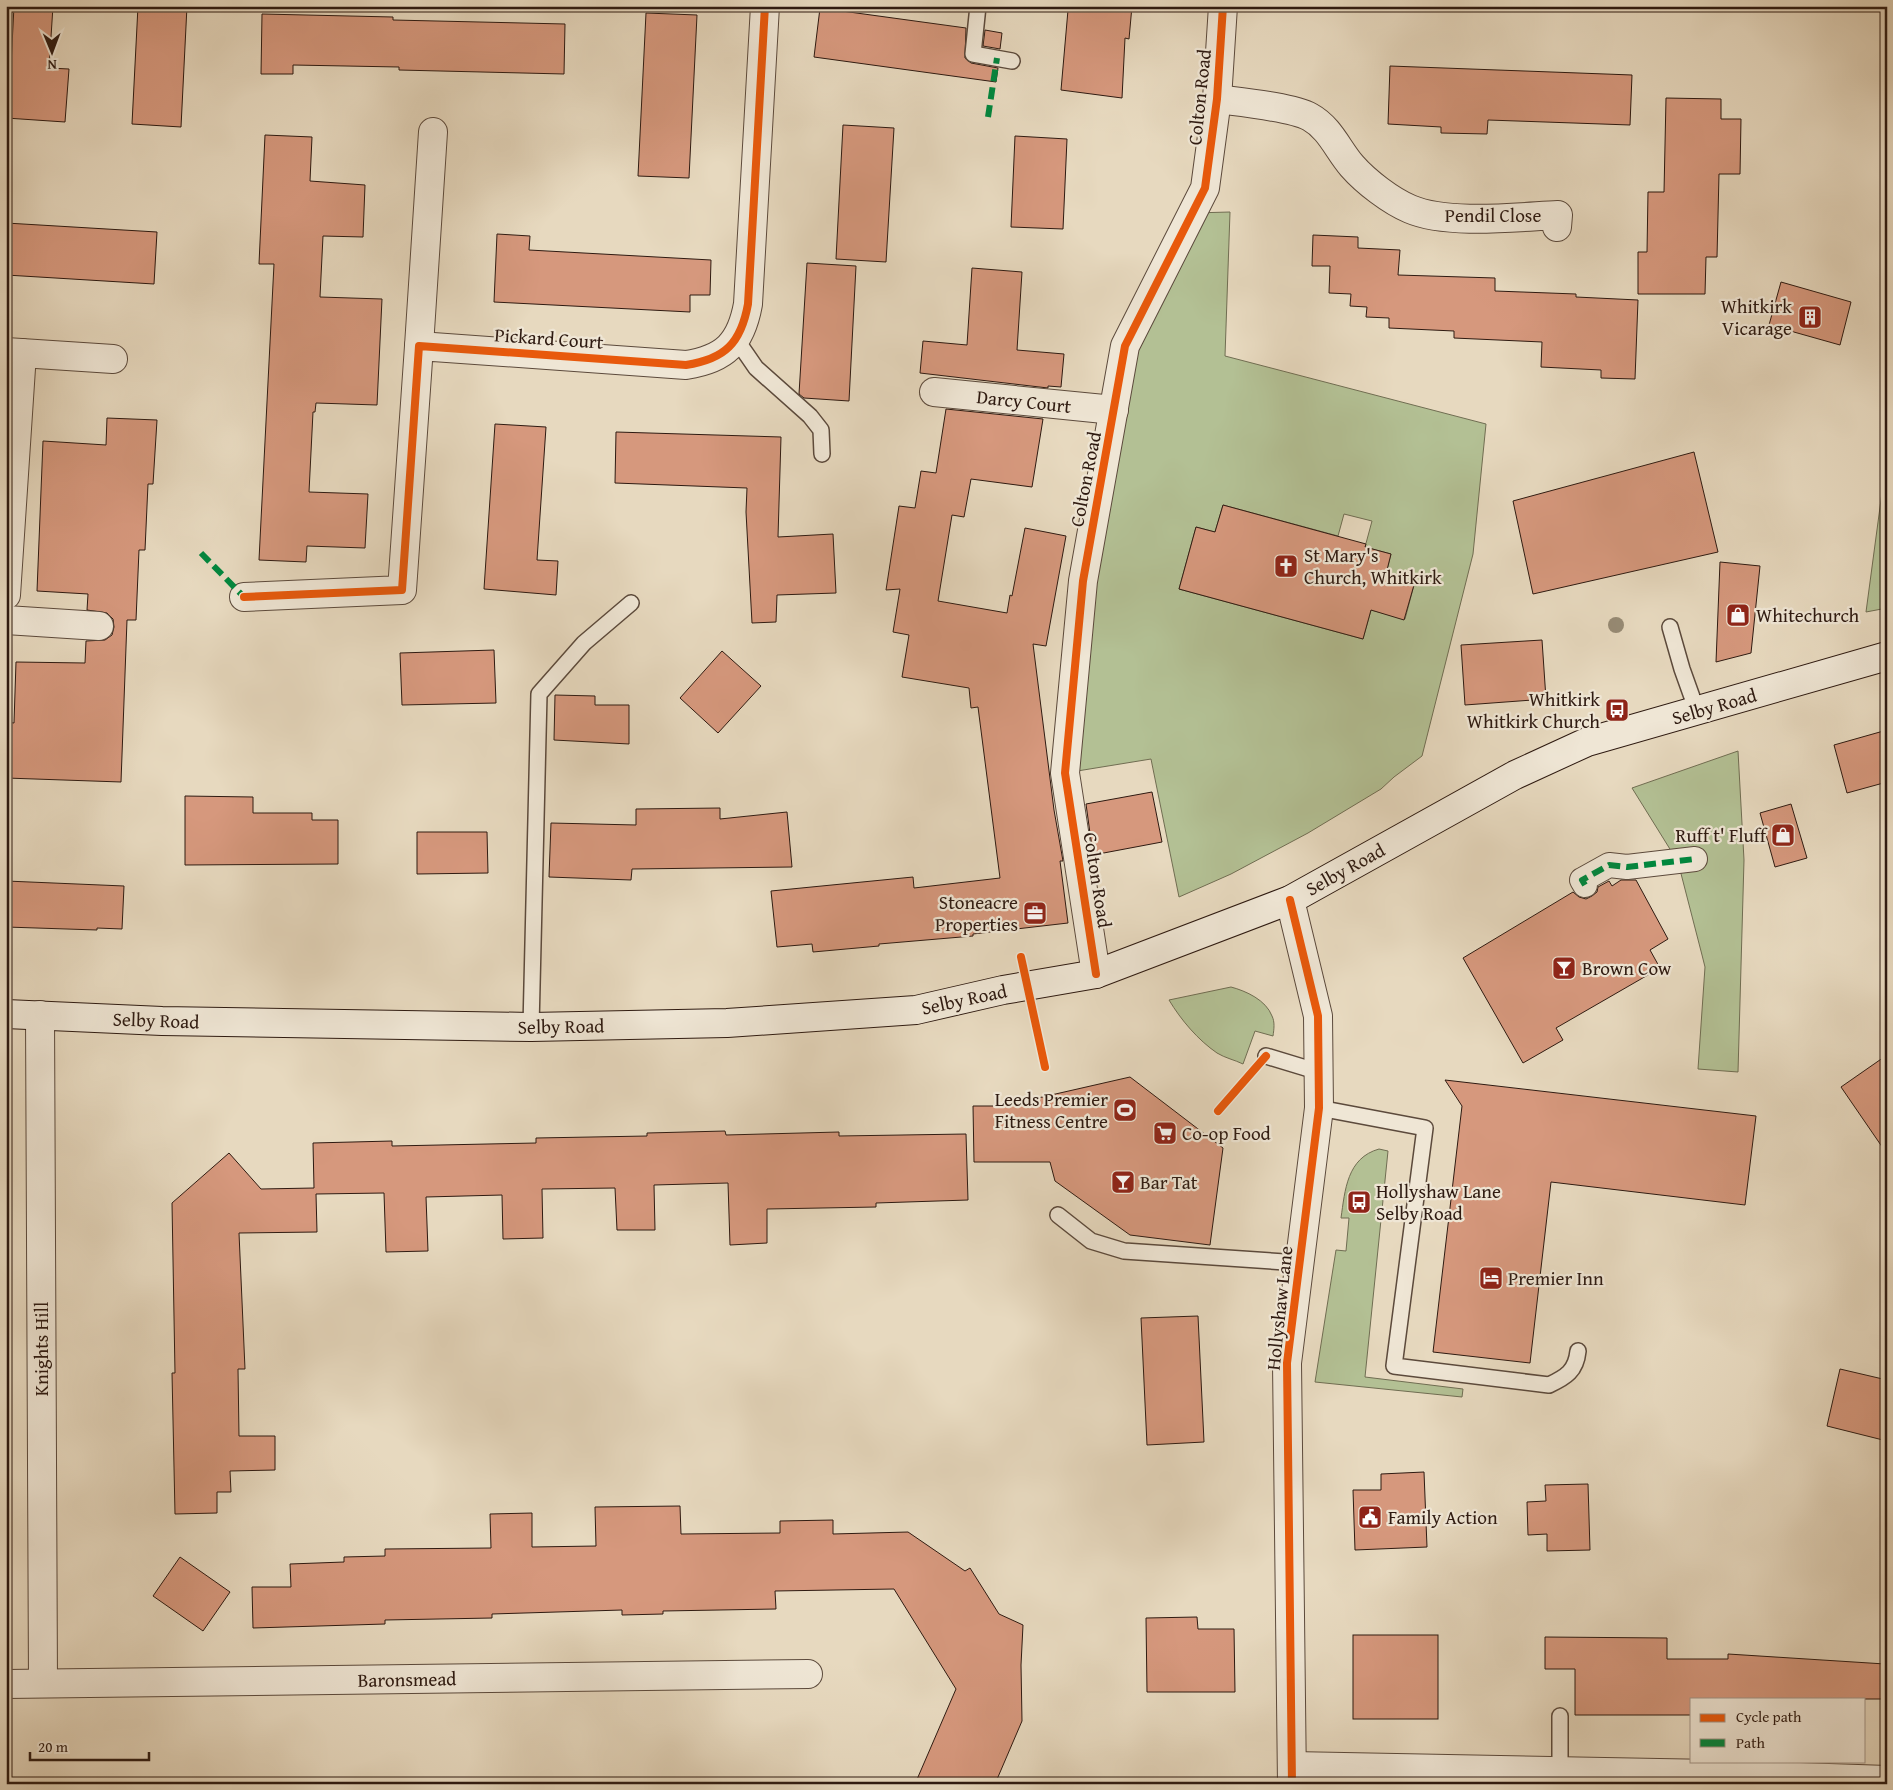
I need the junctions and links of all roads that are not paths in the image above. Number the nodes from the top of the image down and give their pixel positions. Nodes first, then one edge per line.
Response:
1 (765, 6) edge
2 (978, 6) edge
3 (1222, 6) edge
4 (1012, 61) dead end
5 (1217, 99) junction
6 (433, 132) dead end
7 (1557, 226) dead end
8 (736, 340) junction
9 (419, 346) junction
10 (14, 353) edge
11 (113, 359) dead end
12 (934, 392) dead end
13 (1114, 410) junction
14 (822, 454) dead end
15 (6, 595) edge
16 (244, 597) dead end
17 (631, 603) dead end
18 (6, 620) edge
19 (99, 626) dead end
20 (1670, 627) dead end
21 (1887, 656) edge
22 (1697, 710) junction
23 (1695, 860) dead end
24 (1585, 884) dead end
25 (1290, 900) junction
26 (1096, 974) junction
27 (6, 1014) edge
28 (40, 1015) junction
29 (531, 1027) junction
30 (1266, 1056) dead end
31 (1319, 1072) junction
32 (1319, 1108) junction
33 (1058, 1215) dead end
34 (1300, 1263) junction
35 (1578, 1350) dead end
36 (808, 1674) dead end
37 (43, 1683) junction
38 (6, 1684) edge
39 (1560, 1716) dead end
40 (1560, 1771) junction
41 (1292, 1775) edge
42 (1519, 1777) edge
43 (1713, 1779) edge
44 (1887, 1780) edge

1 - 8 street, Pickard Court
2 - 4 lane
3 - 5 street, Colton Road
5 - 7 street, Pendil Close
5 - 13 street, Colton Road
6 - 9 street
8 - 9 street, Pickard Court
8 - 14 lane
9 - 16 street
10 - 11 street
10 - 15 street
12 - 13 street, Darcy Court
13 - 26 street, Colton Road
17 - 29 lane
18 - 19 street
20 - 22 lane
21 - 22 street, Selby Road
22 - 25 street, Selby Road
23 - 24 street
25 - 26 street, Selby Road
25 - 31 street, Hollyshaw Lane
26 - 29 street, Selby Road
27 - 28 street, Selby Road
28 - 29 street, Selby Road
28 - 37 street, Knights Hill
30 - 31 lane
31 - 32 street, Hollyshaw Lane
32 - 34 street, Hollyshaw Lane
32 - 35 lane
33 - 34 lane
34 - 41 street, Hollyshaw Lane
36 - 37 street, Baronsmead
37 - 38 street, Baronsmead
39 - 40 lane
40 - 42 street
40 - 43 street
41 - 42 street
43 - 44 street

